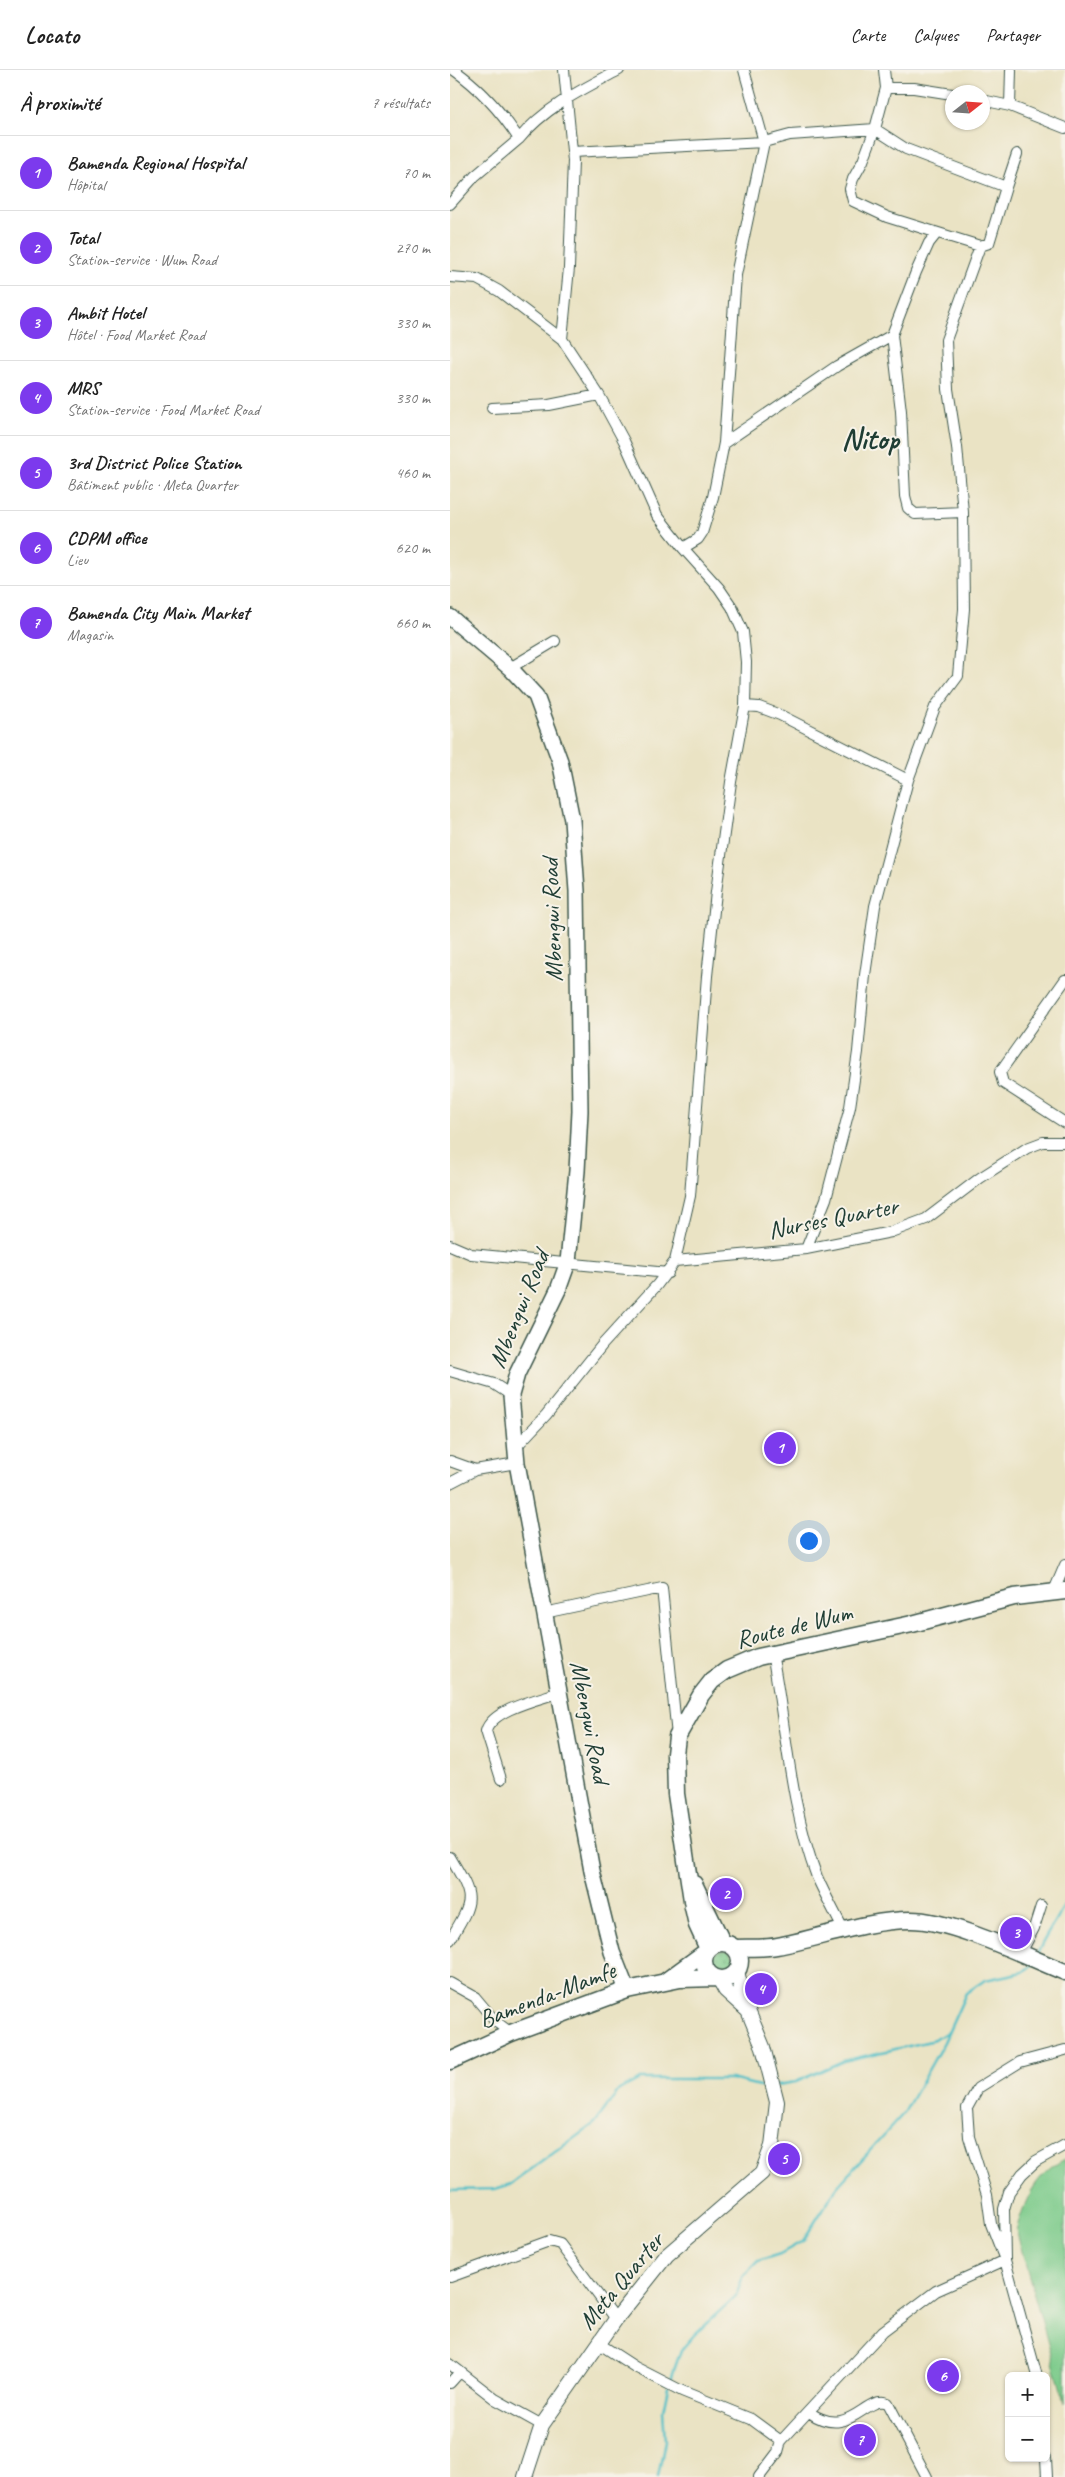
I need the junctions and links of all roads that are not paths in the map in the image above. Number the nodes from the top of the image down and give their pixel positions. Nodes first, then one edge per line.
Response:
1 (454, 70) edge
2 (564, 70) edge
3 (619, 70) edge
4 (744, 70) edge
5 (884, 70) edge
6 (1011, 70) edge
7 (886, 88) junction
8 (945, 93) edge
9 (568, 97) junction
10 (990, 102) edge
11 (1010, 106) junction
12 (1065, 128) edge
13 (875, 129) junction
14 (519, 139) junction
15 (764, 142) junction
16 (572, 152) junction
17 (1017, 154) dead end
18 (1006, 187) junction
19 (450, 204) edge
20 (937, 233) junction
21 (980, 246) junction
22 (450, 277) edge
23 (892, 335) junction
24 (562, 339) junction
25 (599, 395) junction
26 (492, 408) dead end
27 (724, 443) junction
28 (963, 512) junction
29 (683, 548) junction
30 (450, 617) edge
31 (555, 641) dead end
32 (510, 668) junction
33 (745, 706) junction
34 (908, 780) junction
35 (1065, 980) edge
36 (1065, 1123) edge
37 (1065, 1142) edge
38 (450, 1245) edge
39 (806, 1249) junction
40 (675, 1261) junction
41 (568, 1262) junction
42 (668, 1272) junction
43 (450, 1371) edge
44 (511, 1394) junction
45 (516, 1455) junction
46 (450, 1461) edge
47 (475, 1470) junction
48 (450, 1483) edge
49 (1065, 1565) edge
50 (1059, 1592) edge
51 (544, 1613) junction
52 (772, 1653) junction
53 (560, 1692) junction
54 (677, 1737) junction
55 (501, 1779) dead end
56 (450, 1857) edge
57 (1041, 1906) dead end
58 (844, 1931) junction
59 (450, 1940) edge
60 (775, 1947) junction
61 (718, 1948) junction
62 (1031, 1958) junction
63 (738, 1970) junction
64 (1065, 1972) edge
65 (718, 1978) junction
66 (665, 1981) junction
67 (450, 1983) edge
68 (627, 1990) junction
69 (748, 2010) junction
70 (510, 2033) junction
71 (1065, 2050) edge
72 (450, 2061) edge
73 (1065, 2145) edge
74 (1005, 2260) junction
75 (450, 2276) edge
76 (616, 2319) junction
77 (598, 2343) junction
78 (450, 2364) edge
79 (1036, 2372) edge
80 (459, 2373) junction
81 (450, 2383) edge
82 (809, 2412) junction
83 (542, 2425) junction
84 (781, 2441) junction
85 (1046, 2462) edge
86 (525, 2477) edge
87 (759, 2477) edge
88 (927, 2477) edge
89 (1047, 2477) edge

1 - 14 street
2 - 9 street
3 - 9 street
4 - 15 street
5 - 7 street
6 - 11 street
7 - 8 street
7 - 13 street
9 - 14 street
9 - 16 street
10 - 11 street
11 - 12 street
13 - 15 street
13 - 18 street
13 - 20 street
14 - 19 street
15 - 16 street
15 - 27 street
16 - 24 street
17 - 18 street
18 - 21 street
20 - 21 street
20 - 23 street
21 - 28 street
22 - 24 street
23 - 27 street
23 - 28 street
24 - 25 street
25 - 26 street
25 - 29 street
27 - 29 street
28 - 34 street
29 - 33 street
30 - 32 main road, Mbengwi Road
31 - 32 street
32 - 41 main road, Mbengwi Road
33 - 34 street
33 - 40 street
34 - 39 street
35 - 36 street
37 - 39 street, Nurses Quarter
38 - 41 street
39 - 40 street, Nurses Quarter
40 - 42 street
41 - 42 street
41 - 44 main road, Mbengwi Road
42 - 45 street
43 - 44 street
44 - 45 main road, Mbengwi Road
45 - 47 street
45 - 51 main road, Mbengwi Road
46 - 47 street
47 - 48 street
49 - 50 street
50 - 52 highway, Route de Wum
51 - 53 main road, Mbengwi Road
51 - 54 street
52 - 54 highway, Route de Wum
52 - 58 street
53 - 55 street
53 - 68 main road, Mbengwi Road
54 - 61 highway, Route de Wum
56 - 59 street
57 - 62 street
58 - 60 highway
58 - 62 highway
60 - 61 highway
60 - 63 highway
61 - 63 highway
61 - 65 highway
61 - 66 highway, Bamenda-Mamfe
62 - 64 highway
63 - 65 highway
63 - 69 main road
65 - 66 highway, Bamenda-Mamfe
65 - 69 main road
66 - 68 highway, Bamenda-Mamfe
67 - 70 street
68 - 70 highway, Bamenda-Mamfe
69 - 76 main road, Meta Quarter
70 - 72 highway, Bamenda-Mamfe
71 - 74 street
73 - 74 street
74 - 79 street
74 - 82 street
75 - 76 street
76 - 77 main road, Meta Quarter
77 - 83 main road, Meta Quarter
77 - 84 street
78 - 80 street
80 - 81 street
80 - 83 street
82 - 84 street
82 - 88 street
83 - 86 main road, Meta Quarter
84 - 87 street
85 - 89 street

